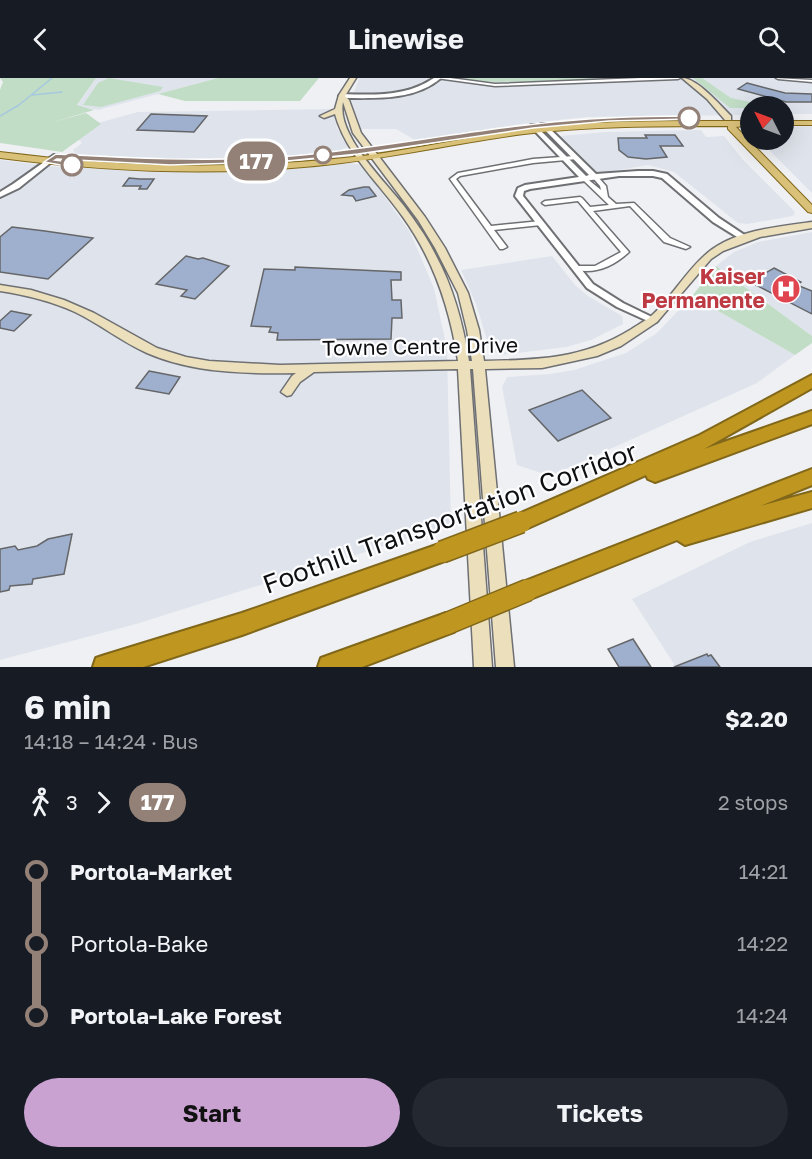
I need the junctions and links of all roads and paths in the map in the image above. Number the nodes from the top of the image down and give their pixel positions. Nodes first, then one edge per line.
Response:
1 (353, 78) edge
2 (438, 78) edge
3 (678, 78) edge
4 (685, 78) edge
5 (778, 78) edge
6 (812, 81) edge
7 (344, 98) junction
8 (339, 113) junction
9 (324, 116) dead end
10 (794, 117) edge
11 (812, 117) edge
12 (740, 119) edge
13 (731, 121) junction
14 (740, 122) edge
15 (794, 123) edge
16 (812, 123) edge
17 (541, 128) junction
18 (740, 129) edge
19 (0, 148) edge
20 (761, 150) edge
21 (366, 154) junction
22 (0, 155) edge
23 (569, 156) junction
24 (52, 159) junction
25 (596, 178) junction
26 (585, 179) junction
27 (1, 194) edge
28 (602, 195) junction
29 (812, 199) edge
30 (545, 203) dead end
31 (615, 206) junction
32 (590, 209) junction
33 (812, 210) edge
34 (410, 219) junction
35 (540, 222) junction
36 (812, 225) edge
37 (491, 228) junction
38 (745, 238) junction
39 (503, 247) dead end
40 (686, 247) dead end
41 (440, 249) junction
42 (578, 268) junction
43 (0, 288) edge
44 (653, 320) junction
45 (472, 365) junction
46 (311, 368) junction
47 (275, 369) junction
48 (812, 381) edge
49 (812, 417) edge
50 (812, 477) edge
51 (812, 500) edge
52 (521, 522) junction
53 (655, 540) junction
54 (105, 667) edge
55 (330, 667) edge
56 (483, 667) edge
57 (505, 667) edge

1 - 7 main road
2 - 3 street
2 - 7 street
4 - 13 main road
5 - 6 street
7 - 8 main road
7 - 21 main road
8 - 9 main road
8 - 21 main road
10 - 11 main road
12 - 13 main road
13 - 14 main road
13 - 17 main road
13 - 18 main road
13 - 33 main road
15 - 16 main road
17 - 21 main road
17 - 23 street
19 - 24 main road
20 - 29 main road
21 - 24 main road
21 - 34 main road
21 - 41 main road
22 - 24 main road
23 - 25 street
23 - 26 street
23 - 37 street
24 - 27 street
25 - 26 street
25 - 28 street
25 - 38 street
26 - 28 street
26 - 35 street
28 - 31 street
30 - 32 street
31 - 32 street
31 - 40 street
32 - 42 street
34 - 41 main road
34 - 45 main road
35 - 37 street
35 - 42 street
36 - 38 main road, Towne Centre Drive
37 - 39 street
38 - 44 main road, Towne Centre Drive
41 - 45 main road
42 - 44 street
43 - 47 main road, Towne Centre Drive
44 - 45 main road, Towne Centre Drive
45 - 46 main road, Towne Centre Drive
45 - 56 main road
45 - 57 main road
46 - 47 main road, Towne Centre Drive
46 - 47 main road
48 - 52 highway
49 - 52 highway, Foothill Transportation Corridor
50 - 53 highway
51 - 53 highway
52 - 54 highway, Foothill Transportation Corridor, bridge
53 - 55 highway, bridge

